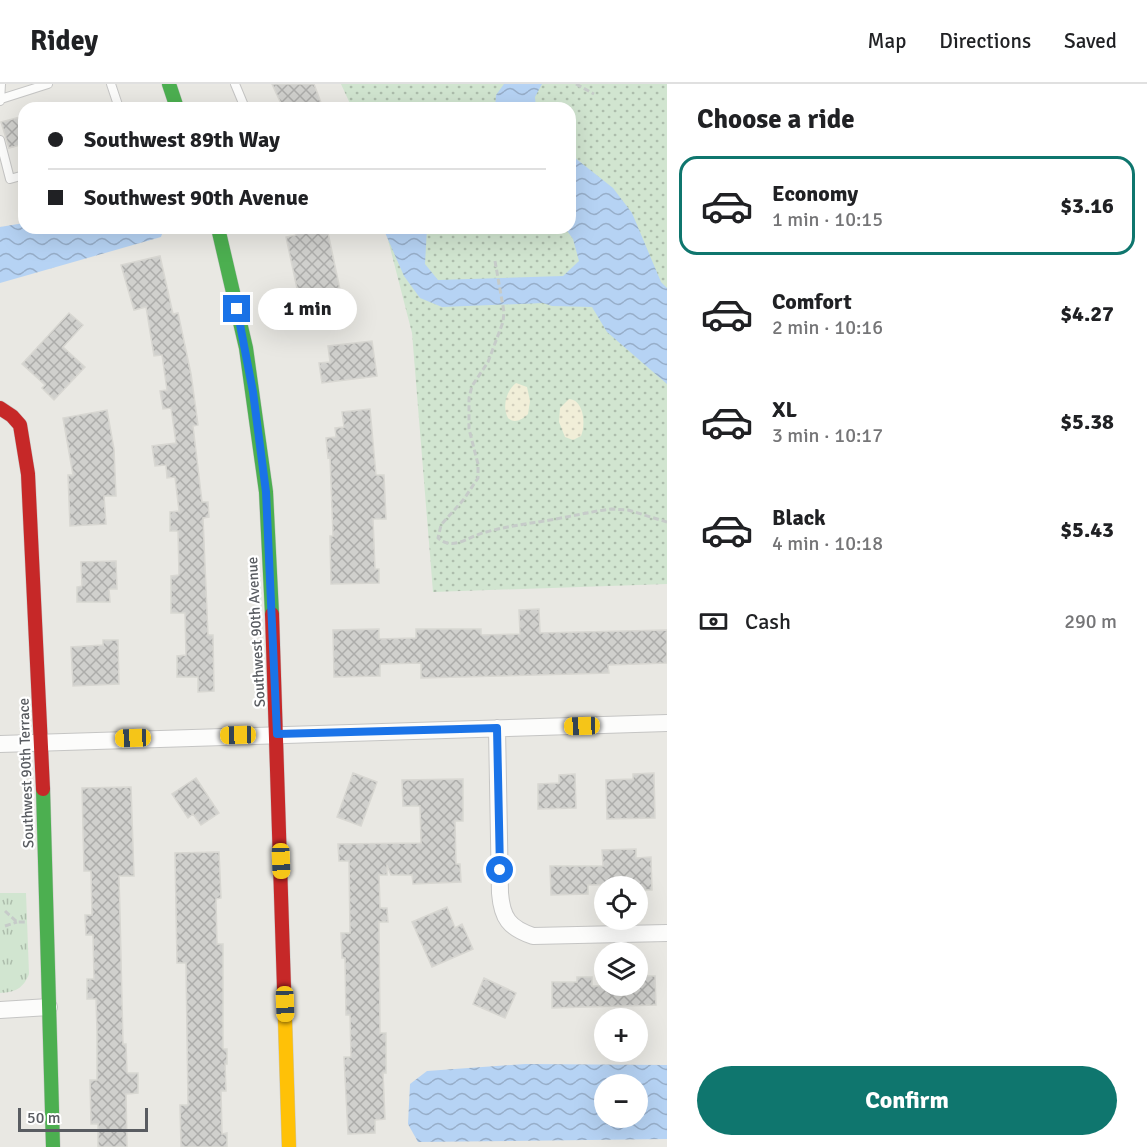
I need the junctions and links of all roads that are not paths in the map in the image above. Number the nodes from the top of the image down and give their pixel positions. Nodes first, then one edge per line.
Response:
1 (1, 84) edge
2 (48, 84) edge
3 (111, 84) edge
4 (169, 84) edge
5 (235, 84) edge
6 (1, 100) edge
7 (117, 102) edge
8 (175, 102) edge
9 (242, 102) edge
10 (0, 140) edge
11 (18, 177) edge
12 (219, 234) edge
13 (0, 408) edge
14 (667, 723) edge
15 (497, 728) junction
16 (277, 734) junction
17 (42, 741) junction
18 (0, 744) edge
19 (667, 933) edge
20 (50, 1007) junction
21 (0, 1010) edge
22 (53, 1147) edge
23 (289, 1147) edge

1 - 6 lane
2 - 6 lane
3 - 7 lane
4 - 8 street
5 - 9 lane
10 - 11 lane
12 - 16 street, Southwest 90th Avenue
13 - 17 street, Southwest 90th Terrace
14 - 15 street
15 - 16 street
15 - 19 street
16 - 17 street
16 - 23 street, Southwest 90th Avenue
17 - 18 street
17 - 20 street, Southwest 90th Terrace
20 - 21 street
20 - 22 street, Southwest 90th Terrace

